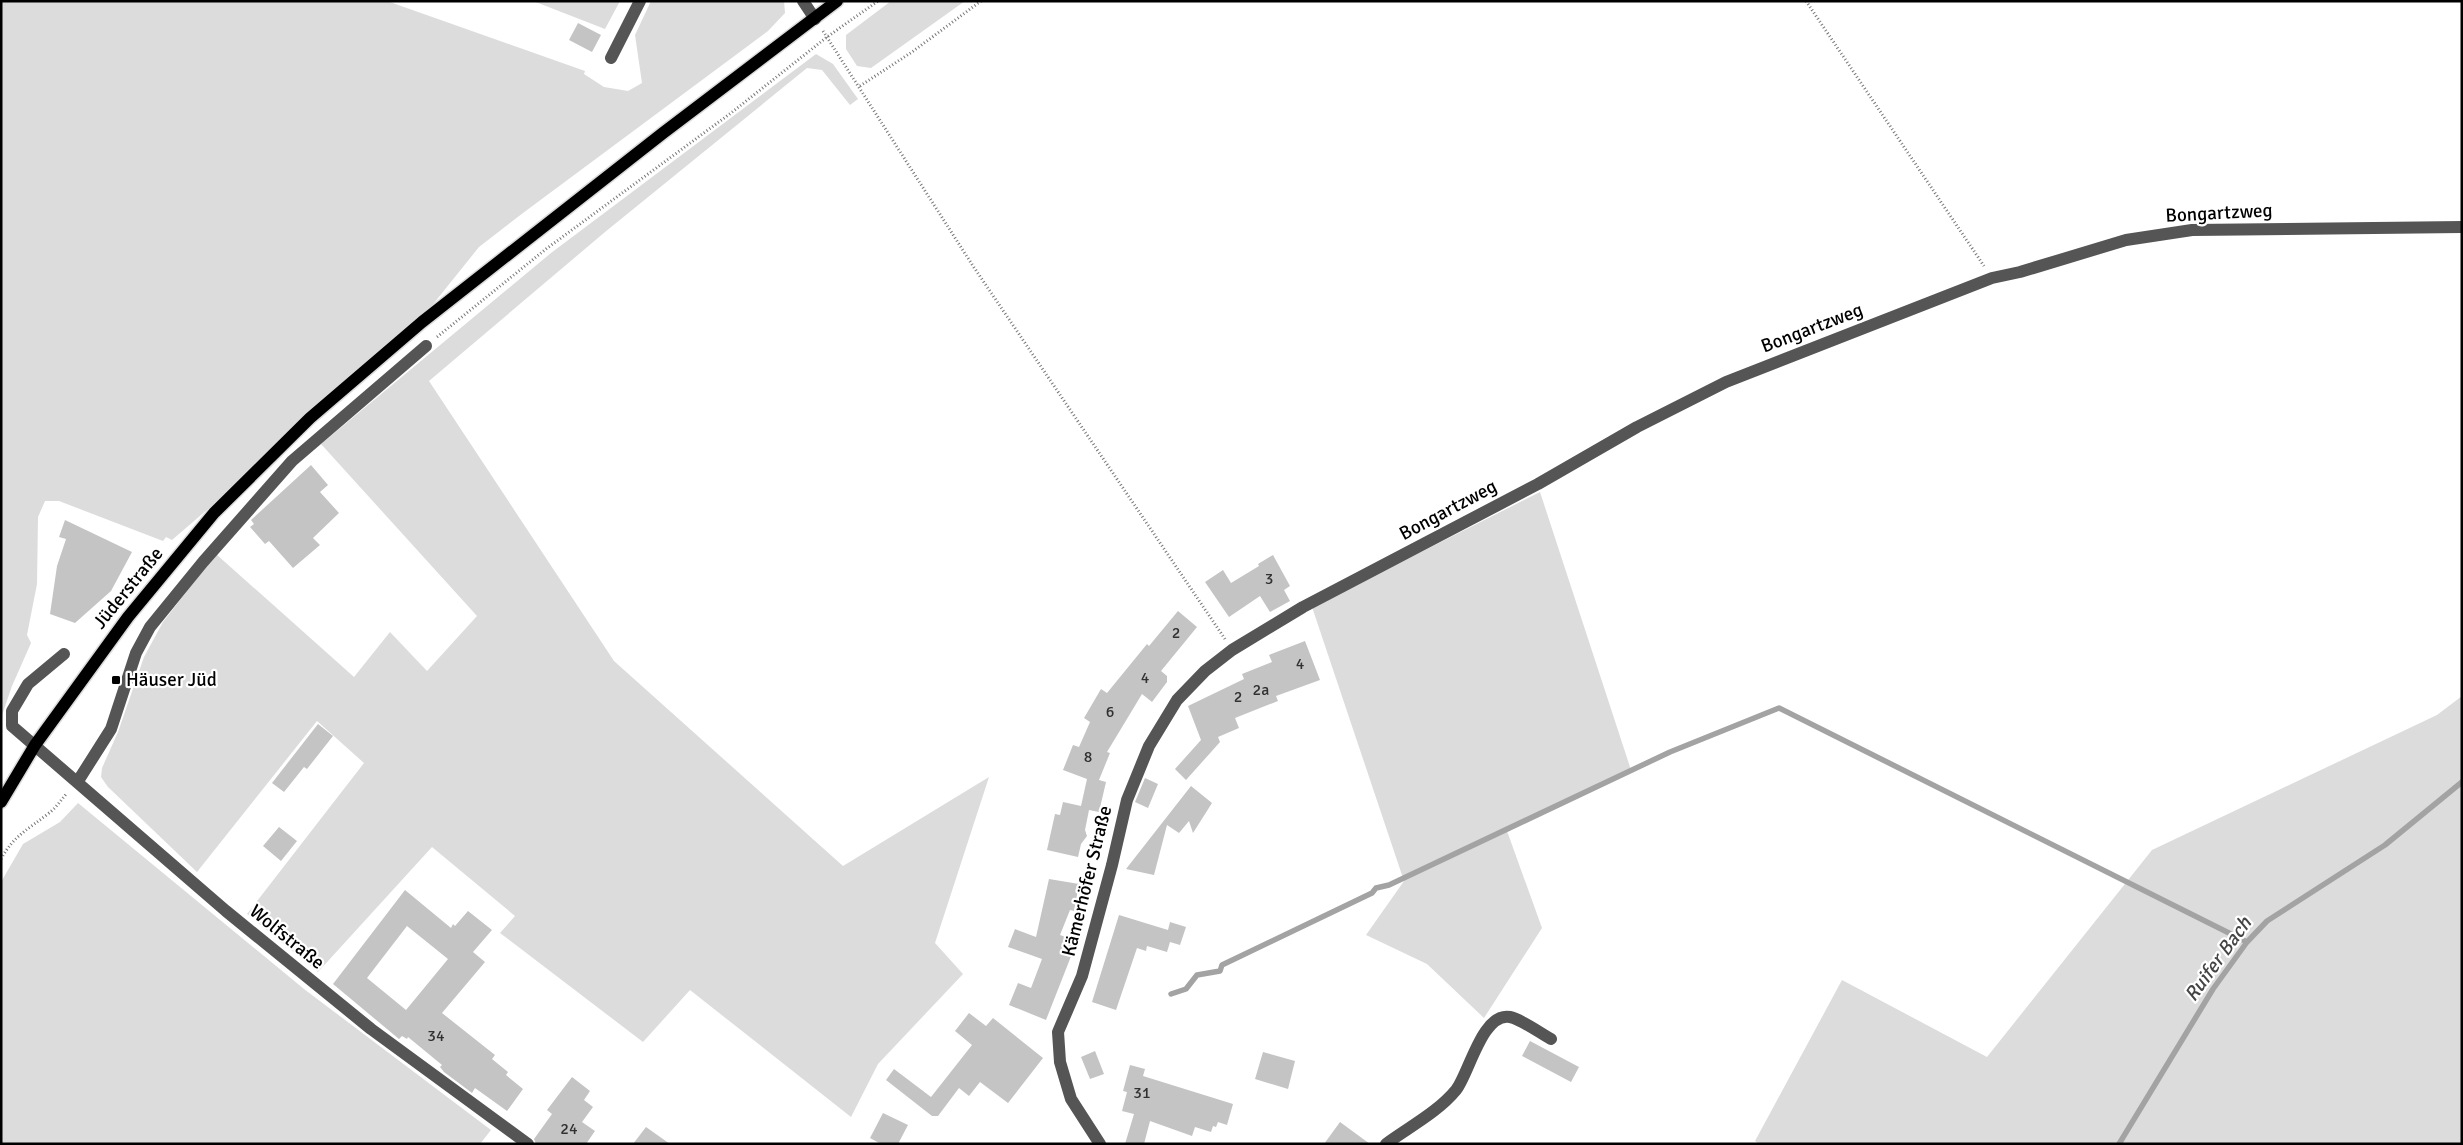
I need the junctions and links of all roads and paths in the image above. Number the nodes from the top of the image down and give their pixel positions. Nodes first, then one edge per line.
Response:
1 (640, 1) edge
2 (804, 1) edge
3 (838, 1) edge
4 (878, 1) edge
5 (980, 1) edge
6 (1806, 1) edge
7 (815, 19) junction
8 (827, 38) junction
9 (611, 58) dead end
10 (860, 86) junction
11 (2462, 227) edge
12 (1992, 278) junction
13 (426, 346) joint
14 (1232, 650) junction
15 (64, 654) dead end
16 (35, 745) junction
17 (78, 781) junction
18 (1, 802) edge
19 (1, 859) edge
20 (1551, 1039) dead end
21 (528, 1144) edge
22 (1100, 1144) edge
23 (1386, 1144) edge

1 - 9 street
2 - 7 street
3 - 7 main road, Jüderstraße
4 - 8 path
5 - 10 path
6 - 12 path
7 - 16 main road, Jüderstraße
8 - 10 path
8 - 13 path
10 - 14 path
11 - 12 street, Bongartzweg
12 - 14 street, Bongartzweg
13 - 17 street
14 - 22 street, Kämerhöfer Straße
15 - 16 street, Wolfstraße
16 - 17 street, Wolfstraße
16 - 18 main road, Jüderstraße
17 - 19 path
17 - 21 street, Wolfstraße
20 - 23 street

